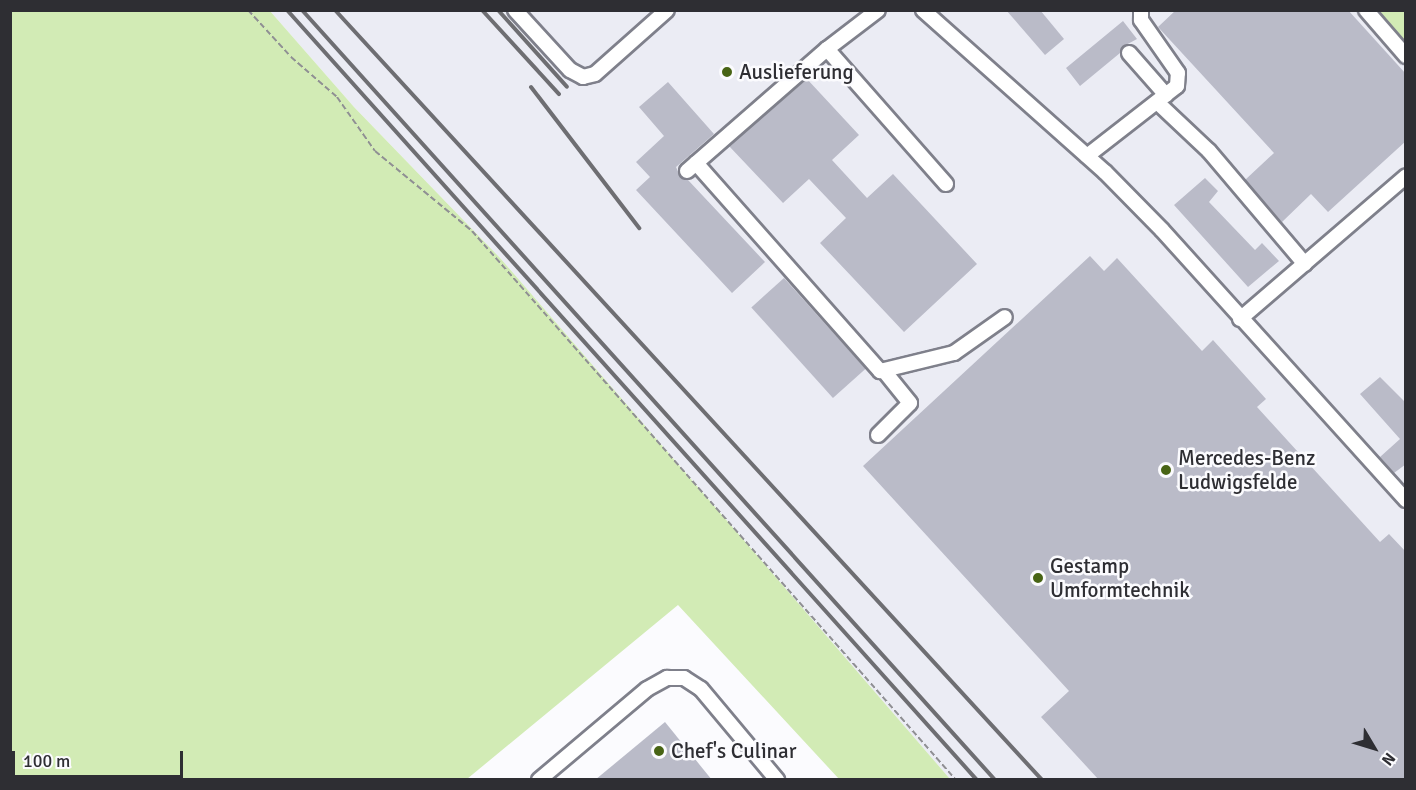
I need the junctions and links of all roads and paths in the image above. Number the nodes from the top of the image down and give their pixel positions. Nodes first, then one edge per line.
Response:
1 (248, 10) edge
2 (515, 10) edge
3 (666, 10) edge
4 (878, 10) edge
5 (923, 10) edge
6 (1141, 10) edge
7 (1366, 10) edge
8 (827, 49) junction
9 (1129, 53) dead end
10 (1406, 56) edge
11 (1162, 99) junction
12 (1087, 156) junction
13 (1406, 176) edge
14 (946, 184) dead end
15 (1305, 264) junction
16 (1005, 317) dead end
17 (1240, 319) junction
18 (885, 372) junction
19 (878, 435) dead end
20 (1406, 500) edge
21 (539, 780) edge
22 (777, 780) edge
23 (956, 780) edge

1 - 23 path
2 - 3 lane
4 - 8 lane
5 - 12 lane
6 - 11 lane
7 - 10 lane
8 - 14 lane
8 - 18 lane
9 - 11 lane
11 - 12 lane
11 - 15 lane
12 - 17 lane
13 - 15 lane
15 - 17 lane
16 - 18 lane
17 - 20 lane
18 - 19 lane
21 - 22 lane

